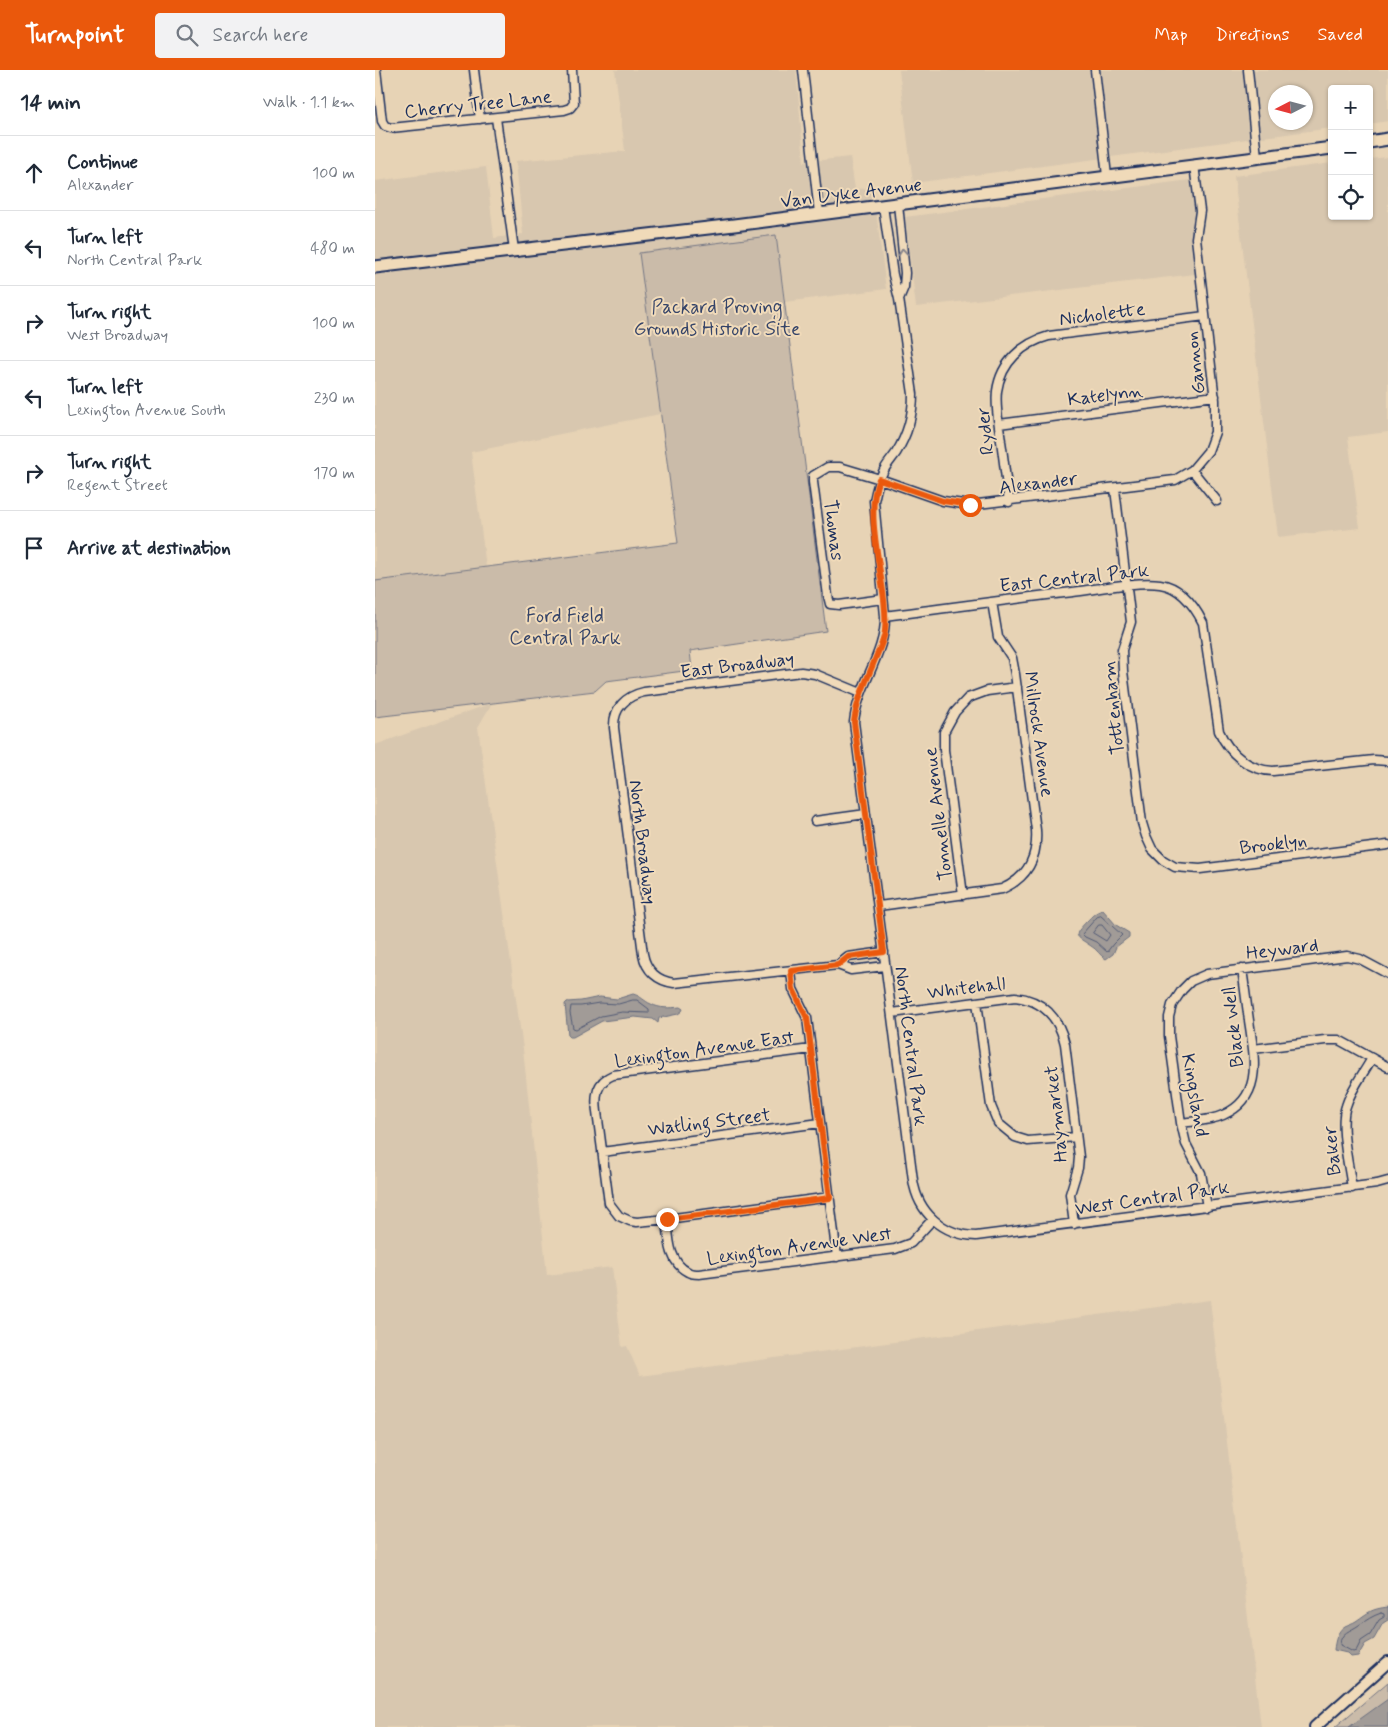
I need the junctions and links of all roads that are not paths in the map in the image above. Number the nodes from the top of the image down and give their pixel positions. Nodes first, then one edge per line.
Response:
1 (376, 70) edge
2 (474, 70) edge
3 (572, 70) edge
4 (803, 70) edge
5 (1095, 70) edge
6 (1247, 70) edge
7 (497, 118) junction
8 (480, 119) junction
9 (1388, 139) edge
10 (1373, 141) edge
11 (1328, 148) edge
12 (1257, 157) junction
13 (1194, 165) junction
14 (1107, 176) junction
15 (898, 204) junction
16 (883, 206) junction
17 (819, 214) junction
18 (514, 250) junction
19 (375, 268) edge
20 (899, 299) junction
21 (1205, 316) junction
22 (1009, 360) joint
23 (1215, 396) junction
24 (999, 424) junction
25 (1192, 470) junction
26 (879, 479) junction
27 (1115, 489) junction
28 (1217, 501) dead end
29 (1009, 502) junction
30 (1126, 585) junction
31 (883, 599) junction
32 (992, 602) junction
33 (885, 616) junction
34 (1017, 686) junction
35 (861, 693) junction
36 (619, 708) joint
37 (1388, 761) edge
38 (866, 814) junction
39 (815, 821) dead end
40 (1388, 846) edge
41 (1163, 860) joint
42 (963, 895) junction
43 (879, 906) junction
44 (884, 952) junction
45 (865, 954) junction
46 (838, 965) junction
47 (885, 966) junction
48 (867, 968) junction
49 (1242, 970) junction
50 (791, 971) junction
51 (1388, 974) edge
52 (1182, 990) joint
53 (977, 1002) junction
54 (1042, 1006) joint
55 (892, 1013) junction
56 (811, 1050) junction
57 (1253, 1050) junction
58 (1372, 1058) junction
59 (1388, 1067) edge
60 (820, 1123) junction
61 (1181, 1123) junction
62 (1076, 1136) junction
63 (602, 1152) junction
64 (1388, 1181) edge
65 (1352, 1188) junction
66 (830, 1198) junction
67 (1207, 1207) junction
68 (926, 1213) joint
69 (667, 1219) junction
70 (933, 1219) junction
71 (1074, 1224) junction
72 (837, 1257) junction
73 (1388, 1662) edge
74 (1315, 1727) edge

1 - 8 street, Cherry Tree Lane
2 - 8 street
3 - 7 street, Cherry Tree Lane
4 - 17 street
5 - 14 street
6 - 12 street
7 - 8 street, Cherry Tree Lane
7 - 18 street
9 - 10 main road
11 - 12 main road, Van Dyke Avenue
12 - 13 main road, Van Dyke Avenue
13 - 14 main road, Van Dyke Avenue
13 - 21 street, Gannon
14 - 15 main road, Van Dyke Avenue
15 - 16 main road, Van Dyke Avenue
20 -> 15 street, North Central Park
16 - 17 main road, Van Dyke Avenue
16 - 20 street, North Central Park
17 - 18 main road, Van Dyke Avenue
18 - 19 main road, Van Dyke Avenue
20 - 26 street, North Central Park
21 - 22 street, Nicholette
21 - 23 street, Gannon
22 - 24 street, Ryder
23 - 24 street, Katelynn
23 - 25 street, Gannon
24 - 29 street, Ryder
25 - 27 street, Gannon
25 - 28 street
26 - 29 street, Alexander
26 - 31 street, North Central Park
26 - 31 street, Thomas
27 - 29 street, Alexander
27 - 30 street, Tottenham
30 - 32 street, East Central Park
30 - 37 street, East Central Park
30 - 41 street, Tottenham
31 - 33 street, North Central Park
32 - 33 street, East Central Park
32 - 34 street, Millrock Avenue
33 - 35 street, North Central Park
34 - 42 street, Tonnelle Avenue
34 - 42 street, Millrock Avenue
35 - 36 street, East Broadway
35 - 38 street, North Central Park
36 - 50 street, North Broadway
38 - 39 street
38 - 43 street, North Central Park
40 - 41 street, Brooklyn
42 - 43 street
43 - 44 street, North Central Park
44 - 45 street
44 - 47 street, North Central Park
45 - 46 street
45 - 48 street
46 - 48 street
46 - 50 street
47 - 48 street
47 - 55 street, North Central Park
49 - 51 street, Heyward
49 - 52 street, Heyward
49 - 57 street, Black Well
50 - 56 street
52 - 61 street, Kingsland
53 - 54 street, Whitehall
53 - 55 street, Whitehall
53 - 62 street
54 - 62 street, Haymarket
55 - 68 street, North Central Park
56 - 60 street
56 - 63 street, Lexington Avenue East
57 - 58 street
57 - 61 street, Black Well
58 - 59 street
58 - 65 street, Baker
60 - 63 street, Watling Street
60 - 66 street
61 - 67 street, Kingsland
62 - 71 street, Haymarket
63 - 69 street
64 - 65 street, West Central Park
65 - 67 street, West Central Park
66 - 69 street
66 - 72 street
67 - 71 street, West Central Park
68 - 70 street, West Central Park
69 - 72 street, Lexington Avenue West
70 - 71 street, West Central Park
70 - 72 street, Lexington Avenue West
73 - 74 street

